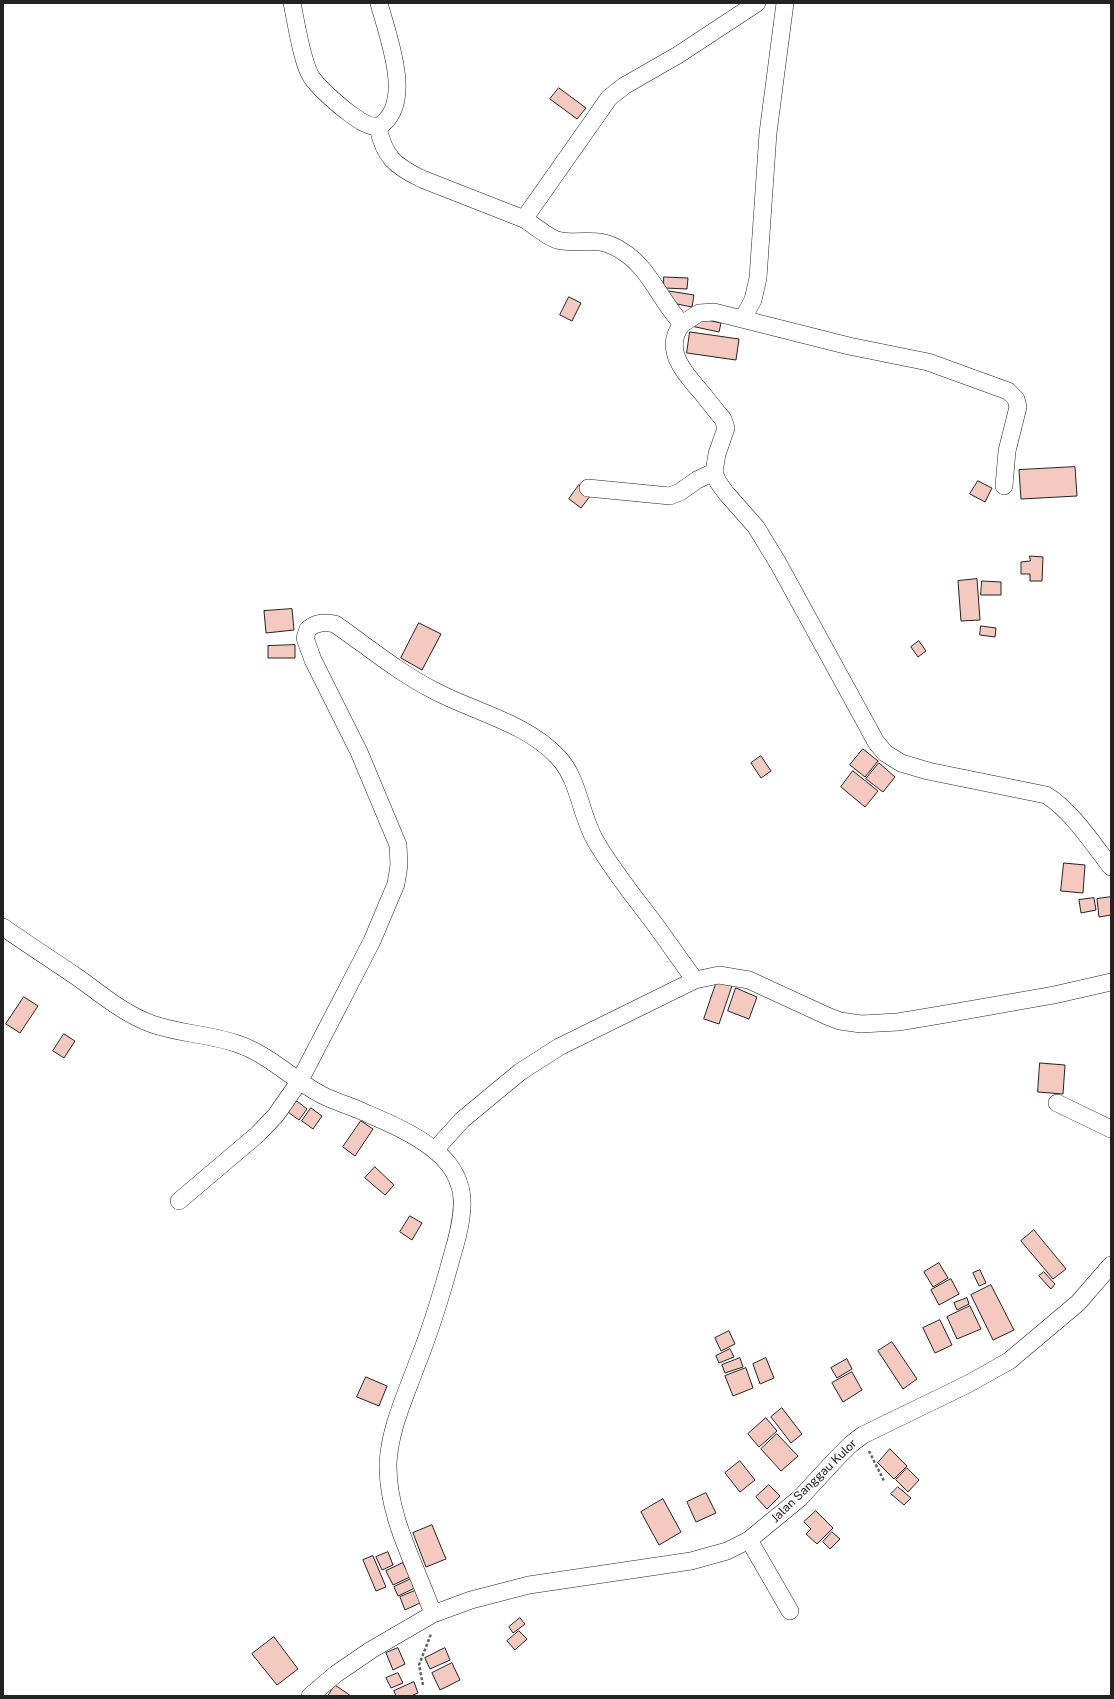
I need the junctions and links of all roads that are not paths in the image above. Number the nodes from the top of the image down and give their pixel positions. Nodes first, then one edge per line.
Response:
1 (292, 3) edge
2 (378, 3) edge
3 (757, 3) edge
4 (785, 3) edge
5 (378, 127) junction
6 (524, 219) junction
7 (743, 318) junction
8 (682, 324) junction
9 (714, 472) junction
10 (1004, 486) dead end
11 (588, 488) dead end
12 (1111, 867) edge
13 (3, 927) edge
14 (695, 980) junction
15 (1111, 982) edge
16 (299, 1082) junction
17 (1057, 1104) dead end
18 (1111, 1129) edge
19 (435, 1150) junction
20 (178, 1201) dead end
21 (1111, 1265) edge
22 (749, 1540) junction
23 (790, 1611) dead end
24 (433, 1614) junction
25 (310, 1696) edge

1 - 5 street
2 - 5 street
3 - 6 street
4 - 7 street
5 - 6 street
6 - 8 street
7 - 8 street
7 - 10 street
8 - 9 street
9 - 11 street
9 - 12 street
13 - 16 street
14 - 15 street
14 - 16 street
14 - 19 street
16 - 19 street
16 - 20 street
17 - 18 street
19 - 24 street
21 - 22 street, Jalan Sanggau Kulor
22 - 23 street
22 - 24 street, Jalan Sanggau Kulor
24 - 25 street, Jalan Sanggau Kulor

